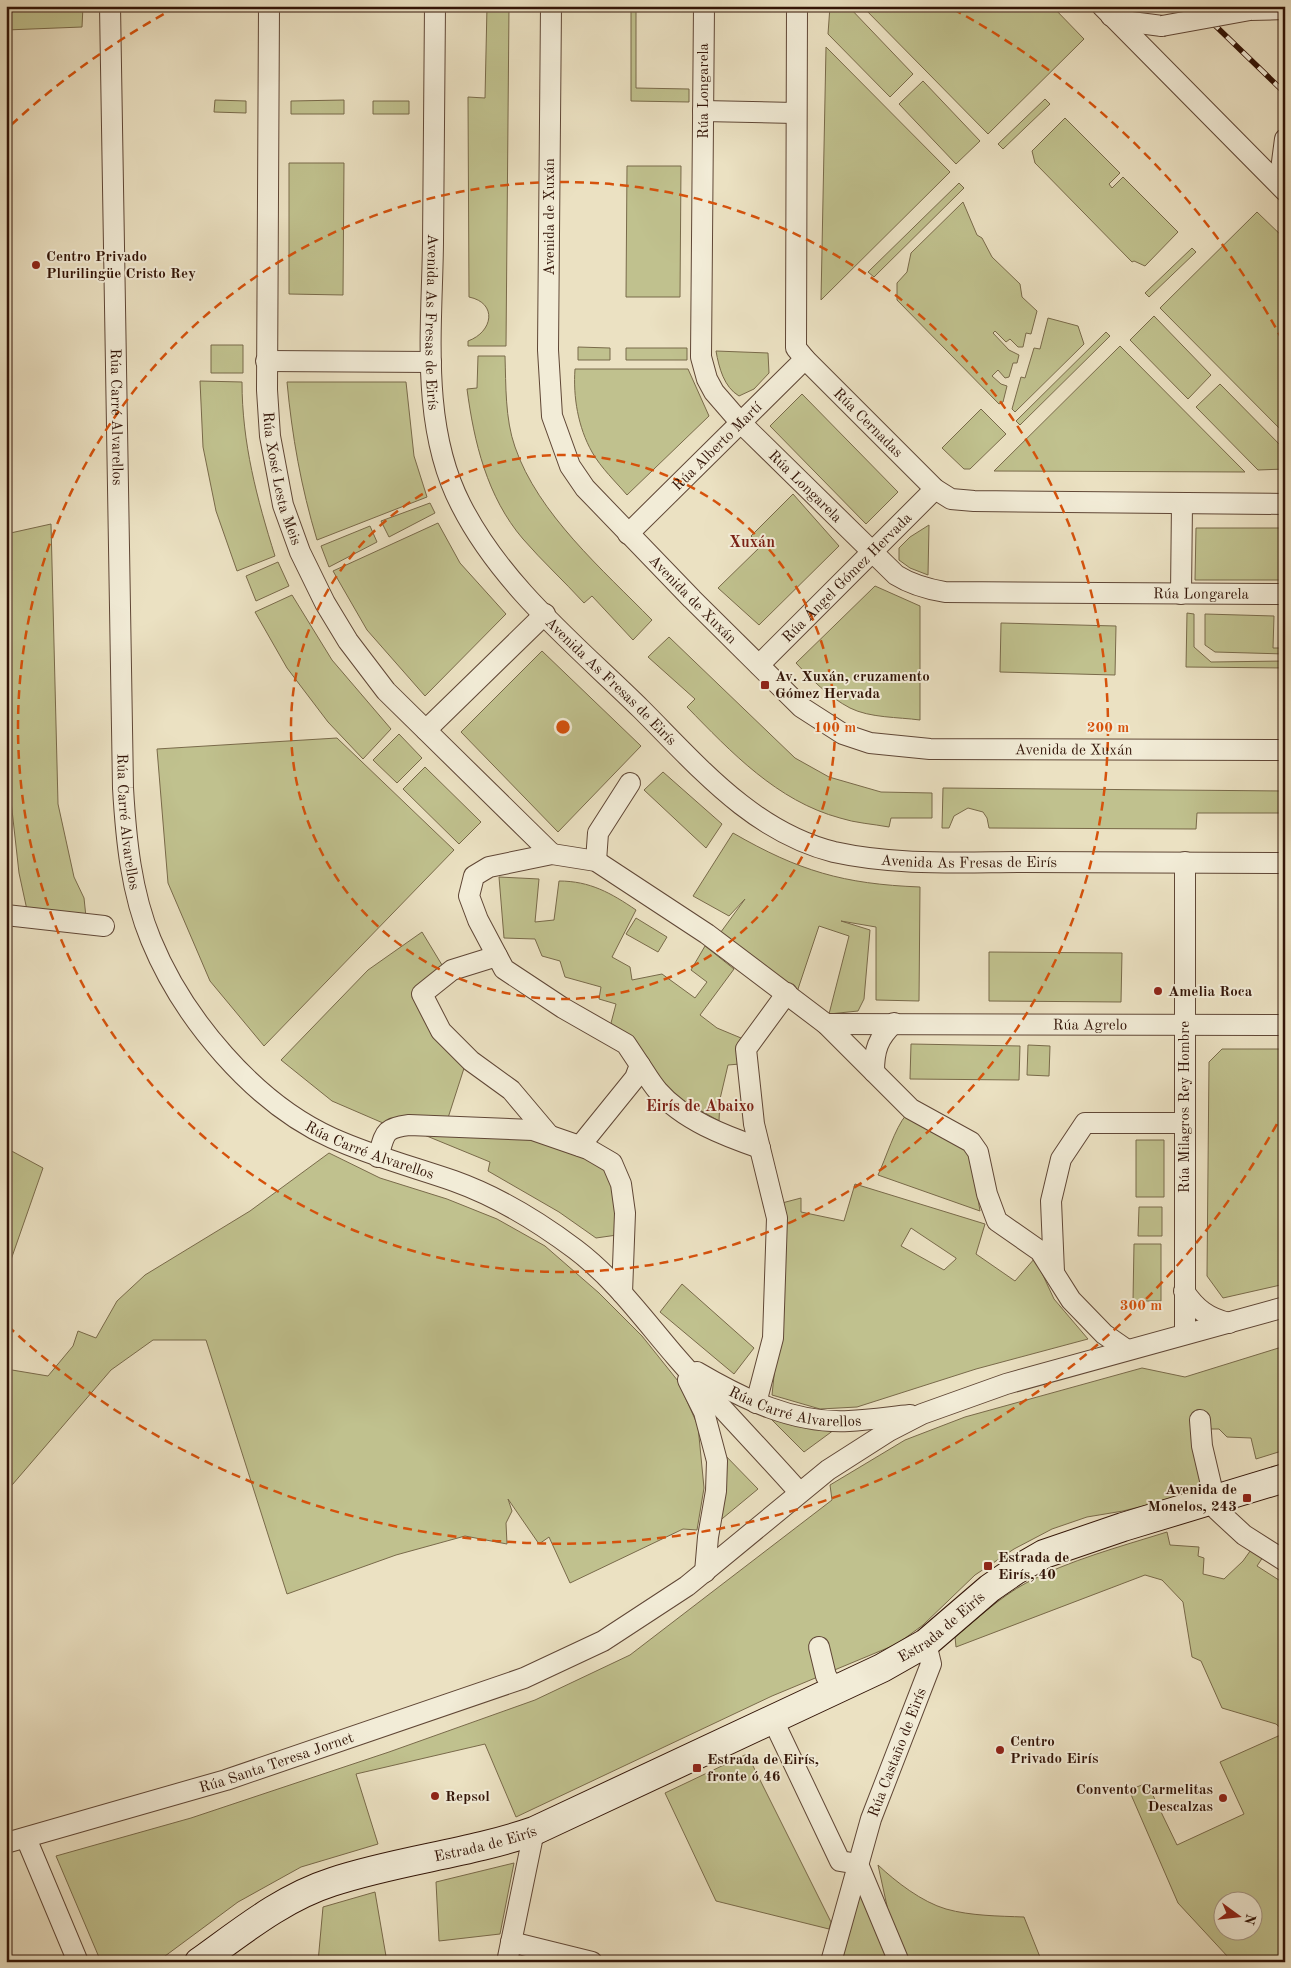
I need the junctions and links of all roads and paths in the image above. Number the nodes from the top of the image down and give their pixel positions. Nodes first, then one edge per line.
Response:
1 (110, 6) edge
2 (269, 6) edge
3 (435, 6) edge
4 (550, 6) edge
5 (704, 6) edge
6 (797, 6) edge
7 (1285, 9) edge
8 (1106, 11) edge
9 (703, 112) junction
10 (795, 113) junction
11 (1284, 144) edge
12 (1285, 190) edge
13 (805, 359) junction
14 (266, 361) junction
15 (432, 362) junction
16 (740, 422) junction
17 (935, 489) junction
18 (1182, 502) junction
19 (1285, 504) edge
20 (628, 534) junction
21 (872, 552) junction
22 (1181, 594) junction
23 (1285, 594) edge
24 (545, 614) junction
25 (759, 665) junction
26 (426, 730) junction
27 (1285, 750) edge
28 (630, 783) dead end
29 (552, 854) junction
30 (596, 862) junction
31 (1185, 862) junction
32 (1285, 863) edge
33 (6, 915) edge
34 (104, 926) dead end
35 (497, 956) junction
36 (787, 993) junction
37 (894, 1023) junction
38 (826, 1024) junction
39 (1184, 1024) junction
40 (1285, 1025) edge
41 (640, 1065) junction
42 (874, 1072) junction
43 (1185, 1123) junction
44 (550, 1136) junction
45 (580, 1146) junction
46 (760, 1148) junction
47 (378, 1157) junction
48 (1054, 1272) junction
49 (1184, 1291) junction
50 (622, 1293) junction
51 (1285, 1307) edge
52 (1229, 1323) junction
53 (1185, 1334) junction
54 (1126, 1350) junction
55 (678, 1360) junction
56 (756, 1403) junction
57 (922, 1414) junction
58 (1200, 1420) dead end
59 (1285, 1478) edge
60 (799, 1492) junction
61 (1214, 1500) junction
62 (1285, 1561) edge
63 (705, 1572) junction
64 (926, 1643) junction
65 (819, 1647) dead end
66 (835, 1689) junction
67 (772, 1718) junction
68 (534, 1831) junction
69 (26, 1838) junction
70 (6, 1843) edge
71 (858, 1864) junction
72 (511, 1942) junction
73 (78, 1962) edge
74 (199, 1962) edge
75 (507, 1962) edge
76 (592, 1962) edge
77 (831, 1962) edge
78 (899, 1962) edge

1 - 47 street, Rúa Carré Alvarellos
2 - 14 street, Rúa Xosé Lesta Meis
3 - 15 street, Avenida As Fresas de Eirís
4 - 20 street, Avenida de Xuxán
5 - 9 street, Rúa Longarela
6 - 10 street, Rúa Cernadas
7 - 8 street, bridge
8 - 12 street
9 - 10 street
9 - 16 street, Rúa Longarela
10 - 13 street, Rúa Cernadas
11 - 12 street
13 - 16 street, Rúa Alberto Martí
13 - 17 street, Rúa Cernadas
14 - 15 street
14 - 26 street, Rúa Xosé Lesta Meis
15 - 24 street, Avenida As Fresas de Eirís
16 - 20 street, Rúa Alberto Martí
16 - 21 street, Rúa Longarela
17 - 18 street, Rúa Cernadas
17 - 21 street, Rúa Ángel Gómez Hervada
18 - 19 street, Rúa Cernadas
18 - 22 street
20 - 25 street, Avenida de Xuxán
21 - 22 street, Rúa Longarela
21 - 25 street, Rúa Ángel Gómez Hervada
22 - 23 street, Rúa Longarela
24 - 26 street
24 - 31 street, Avenida As Fresas de Eirís
25 - 27 street, Avenida de Xuxán
26 - 29 street, Rúa Xosé Lesta Meis
28 - 30 street
29 - 30 street
29 - 35 street
30 - 36 street
31 - 32 street, Avenida As Fresas de Eirís
31 - 39 street, Rúa Milagros Rey Hombre
33 - 34 street
35 - 41 street
35 - 44 street
36 - 38 street
36 - 46 street
37 - 38 street, Rúa Agrelo
37 - 39 street, Rúa Agrelo
37 - 42 street
38 - 42 street
39 - 40 street, Rúa Agrelo
39 - 43 street, Rúa Milagros Rey Hombre
41 - 45 street
41 - 46 street
42 - 48 street
43 - 48 street
43 - 49 street, Rúa Milagros Rey Hombre
44 - 45 street
44 - 47 street
45 - 50 street
46 - 56 street
47 - 50 street, Rúa Carré Alvarellos
48 - 54 street
49 - 52 street
49 - 53 street, Rúa Milagros Rey Hombre
50 - 55 street, Rúa Carré Alvarellos
51 - 52 street
52 - 53 street
53 - 54 street
54 - 57 street
55 - 56 street, Rúa Carré Alvarellos
55 - 60 street, Rúa Carré Alvarellos
55 - 63 street
56 - 57 street, Rúa Carré Alvarellos
57 - 60 street, Rúa Santa Teresa Jornet
58 - 61 street
59 - 61 street, Estrada de Eirís
60 - 63 street, Rúa Santa Teresa Jornet
61 - 62 street
61 - 64 street, Estrada de Eirís
63 - 69 street, Rúa Santa Teresa Jornet
64 - 66 street, Estrada de Eirís
64 - 71 street, Rúa Castaño de Eirís
65 - 66 street
66 - 67 street, Estrada de Eirís
67 - 68 street, Estrada de Eirís
67 - 71 street
68 - 72 street
68 - 74 street, Estrada de Eirís
69 - 70 street, Rúa Santa Teresa Jornet
69 - 73 street
71 - 77 street, Rúa Castaño de Eirís
71 - 78 street
72 - 75 street
72 - 76 street

